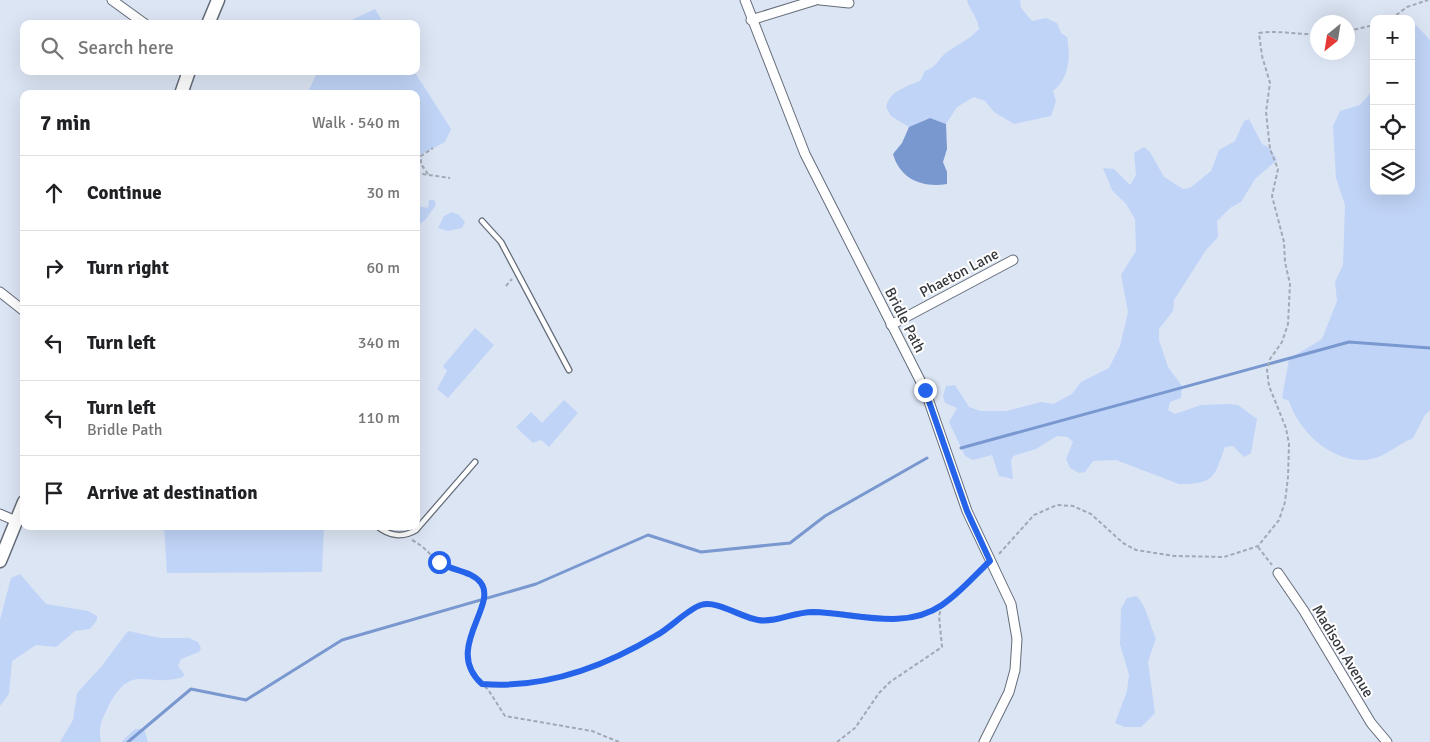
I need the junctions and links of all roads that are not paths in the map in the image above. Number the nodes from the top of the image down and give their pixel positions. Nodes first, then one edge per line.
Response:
1 (112, 0) edge
2 (218, 0) edge
3 (745, 0) edge
4 (818, 0) edge
5 (849, 3) dead end
6 (140, 20) edge
7 (210, 20) edge
8 (751, 20) junction
9 (188, 75) edge
10 (182, 90) edge
11 (482, 221) dead end
12 (1013, 260) dead end
13 (0, 292) edge
14 (20, 307) edge
15 (891, 324) junction
16 (569, 370) dead end
17 (475, 462) dead end
18 (20, 512) edge
19 (0, 514) edge
20 (16, 521) junction
21 (420, 527) edge
22 (384, 530) edge
23 (414, 530) edge
24 (0, 561) edge
25 (1278, 573) road end
26 (984, 742) edge
27 (1387, 742) edge

1 - 6 street
2 - 7 main road
3 - 8 street, Bridle Path
4 - 5 street
4 - 8 street
8 - 15 street, Bridle Path
9 - 10 main road
11 - 16 lane
12 - 15 street, Phaeton Lane
13 - 14 street
15 - 26 street, Bridle Path
17 - 21 lane
18 - 20 main road
19 - 20 street
20 - 24 main road
22 - 23 lane
25 - 27 street, Madison Avenue

